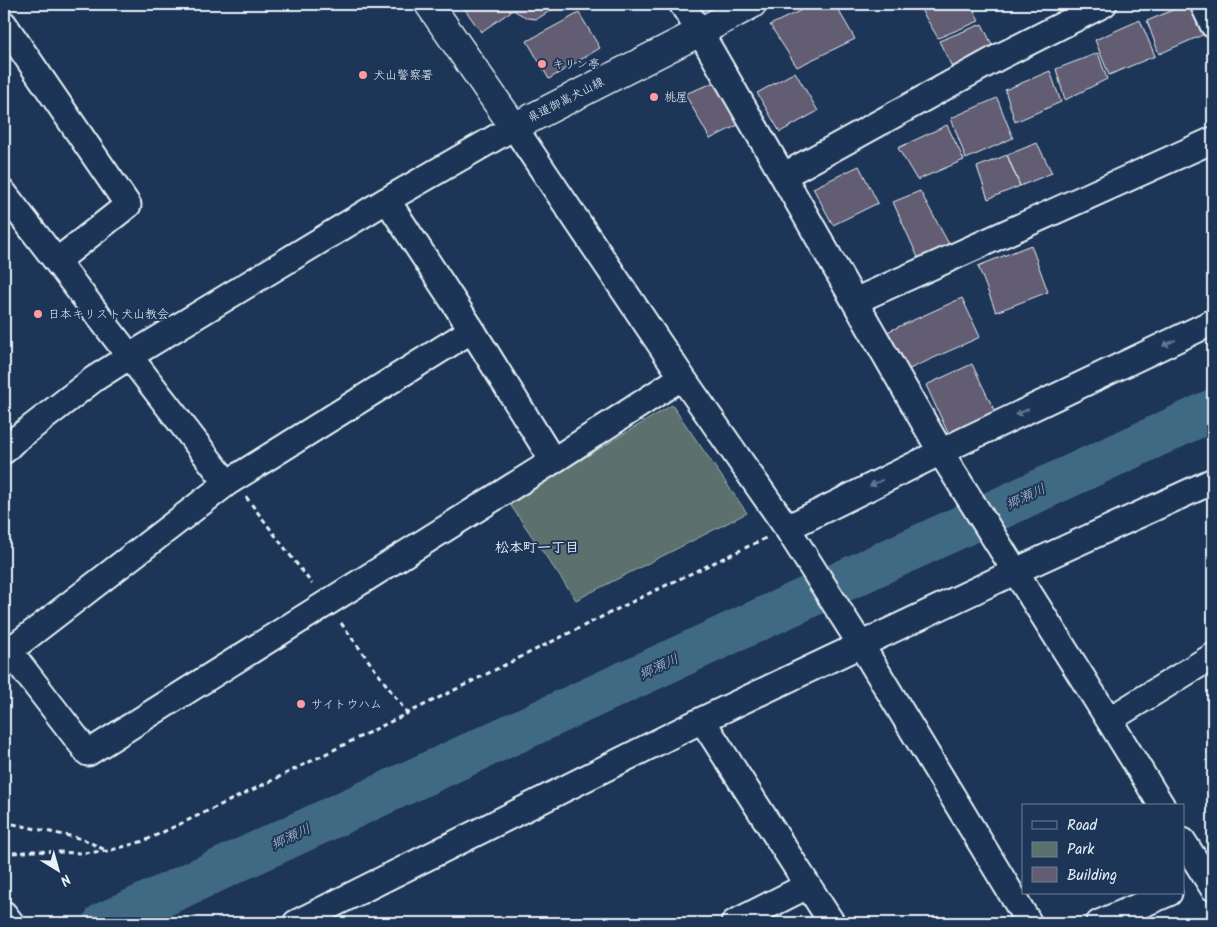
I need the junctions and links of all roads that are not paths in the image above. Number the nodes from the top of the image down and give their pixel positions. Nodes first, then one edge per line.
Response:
1 (429, 4) edge
2 (682, 4) edge
3 (752, 4) edge
4 (1104, 4) edge
5 (1203, 4) edge
6 (4, 24) edge
7 (1213, 25) edge
8 (700, 32) junction
9 (514, 127) junction
10 (1213, 140) edge
11 (783, 176) junction
12 (4, 193) edge
13 (387, 200) junction
14 (57, 261) junction
15 (855, 301) junction
16 (1213, 322) edge
17 (472, 330) junction
18 (130, 356) junction
19 (682, 377) junction
20 (4, 451) edge
21 (943, 456) junction
22 (553, 461) junction
23 (230, 481) junction
24 (1213, 481) edge
25 (787, 528) junction
26 (1013, 568) junction
27 (861, 645) junction
28 (7, 648) edge
29 (1213, 656) edge
30 (702, 720) junction
31 (1109, 720) junction
32 (1161, 804) edge
33 (1184, 843) edge
34 (1202, 872) edge
35 (807, 886) junction
36 (1168, 894) edge
37 (4, 914) edge
38 (11, 923) edge
39 (296, 923) edge
40 (734, 923) edge
41 (832, 923) edge
42 (1029, 923) edge
43 (1100, 923) edge

1 - 9 main road, 県道御嵩犬山線
2 - 8 street
3 - 8 main road, 県道御嵩犬山線
4 - 11 street
5 - 7 street
6 - 14 street
8 - 9 main road, 県道御嵩犬山線
8 - 11 street
9 - 13 street
9 - 19 street
10 - 15 street
11 - 15 street
12 - 14 street
13 - 17 street
13 - 18 street
14 - 18 street
15 - 21 street
16 -> 21 street
17 - 22 street
17 - 23 street
18 - 20 street
18 - 23 street
19 - 22 street
19 - 25 street
21 -> 25 street
21 - 26 street
22 - 28 street
23 - 28 street
24 - 26 street
25 - 27 street
26 - 27 street
26 - 31 street
27 - 30 street
27 - 42 street
29 - 31 street
30 - 35 street
30 - 39 street
31 - 32 street
33 - 34 street
35 - 40 street
35 - 41 street
36 - 43 street
37 - 38 street

